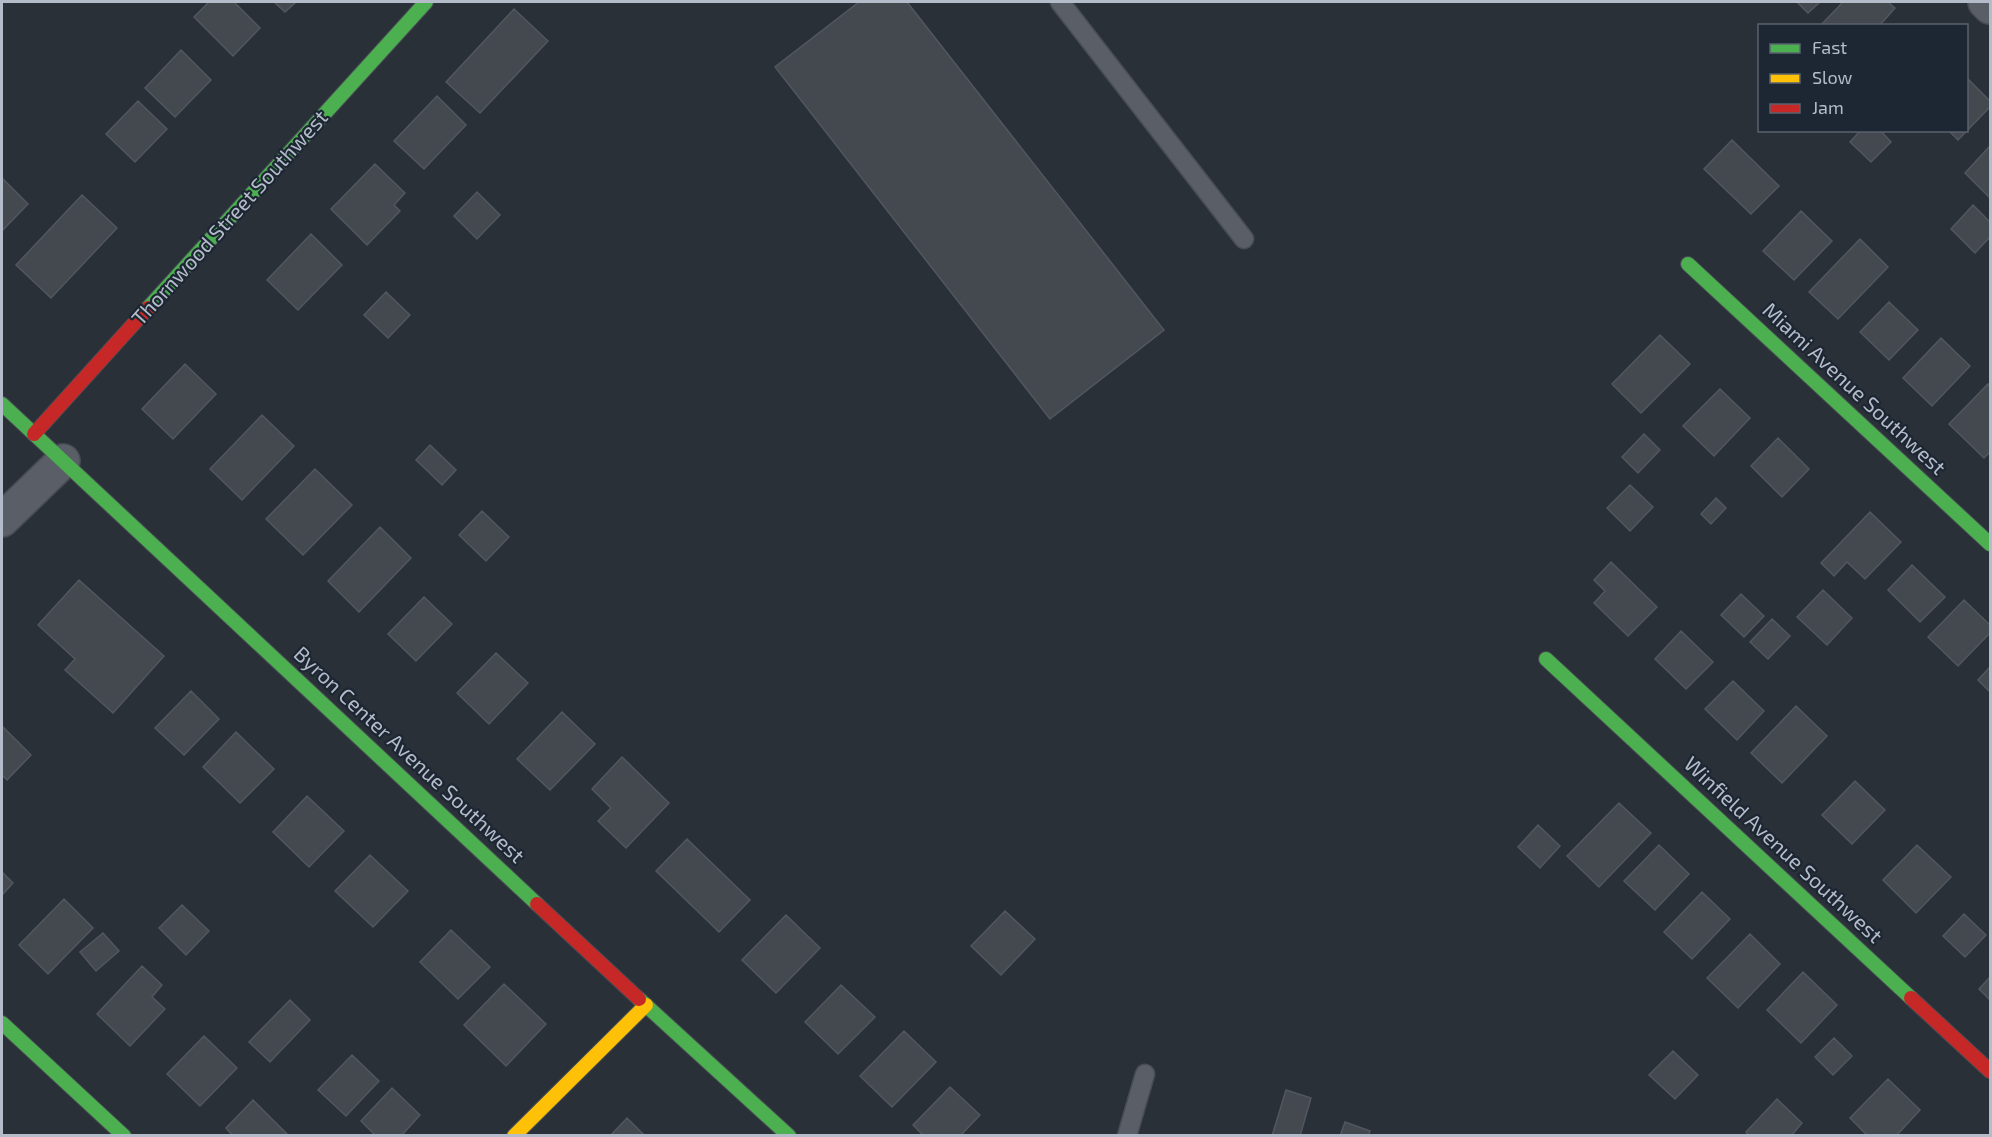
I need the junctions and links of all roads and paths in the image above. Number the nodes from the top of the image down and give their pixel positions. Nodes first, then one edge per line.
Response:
1 (426, 2) edge
2 (1060, 2) edge
3 (1985, 2) edge
4 (1990, 7) edge
5 (1244, 239) dead end
6 (1688, 264) dead end
7 (2, 404) edge
8 (34, 434) junction
9 (63, 461) junction
10 (2, 520) edge
11 (1990, 544) edge
12 (1546, 659) dead end
13 (646, 1005) junction
14 (2, 1023) edge
15 (1990, 1071) edge
16 (1145, 1074) dead end
17 (124, 1136) edge
18 (514, 1136) edge
19 (789, 1136) edge
20 (1127, 1136) edge

1 - 8 street, Thornwood Street Southwest
2 - 5 lane
3 - 4 street
6 - 11 street, Miami Avenue Southwest
7 - 8 street, Byron Center Avenue Southwest
8 - 9 street, Byron Center Avenue Southwest
9 - 10 street
9 - 13 street, Byron Center Avenue Southwest
12 - 15 street, Winfield Avenue Southwest
13 - 18 street
13 - 19 street, Byron Center Avenue Southwest
14 - 17 street
16 - 20 lane

